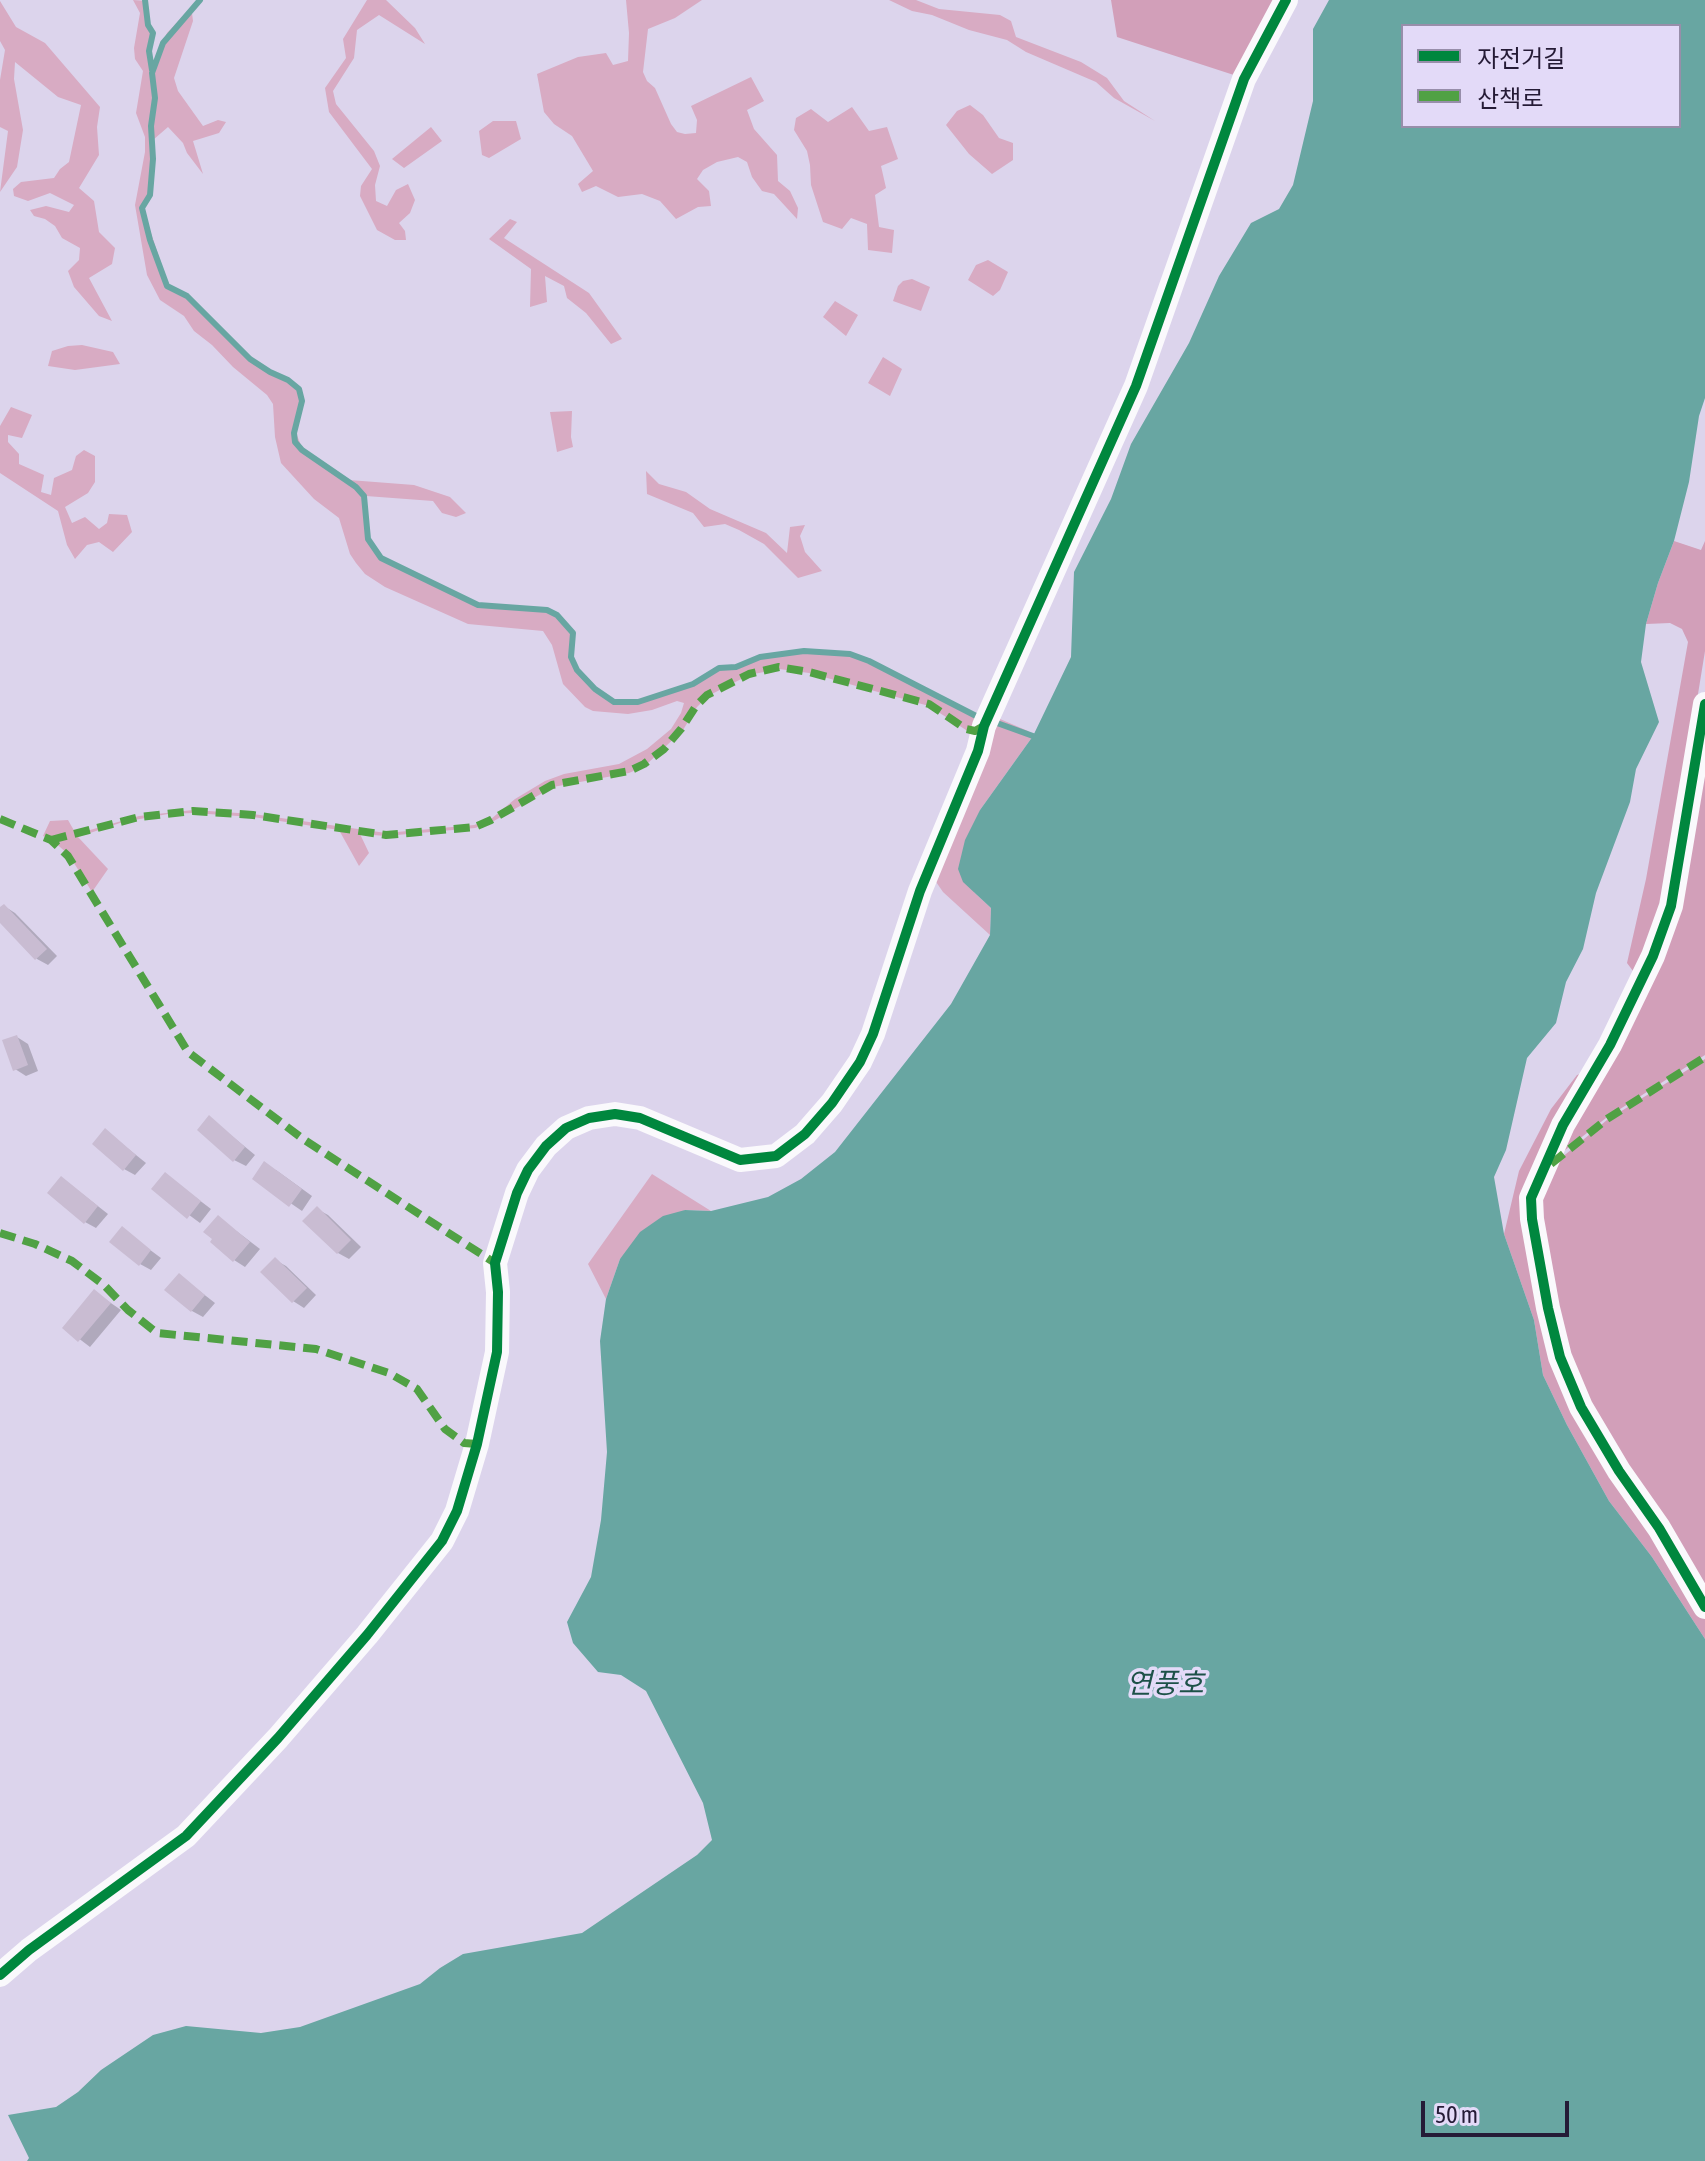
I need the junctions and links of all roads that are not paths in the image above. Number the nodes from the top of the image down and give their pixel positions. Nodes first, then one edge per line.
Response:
1 (1286, 0) edge
2 (1705, 704) edge
3 (1705, 1607) edge
4 (0, 1975) edge

1 - 4 street
2 - 3 street

